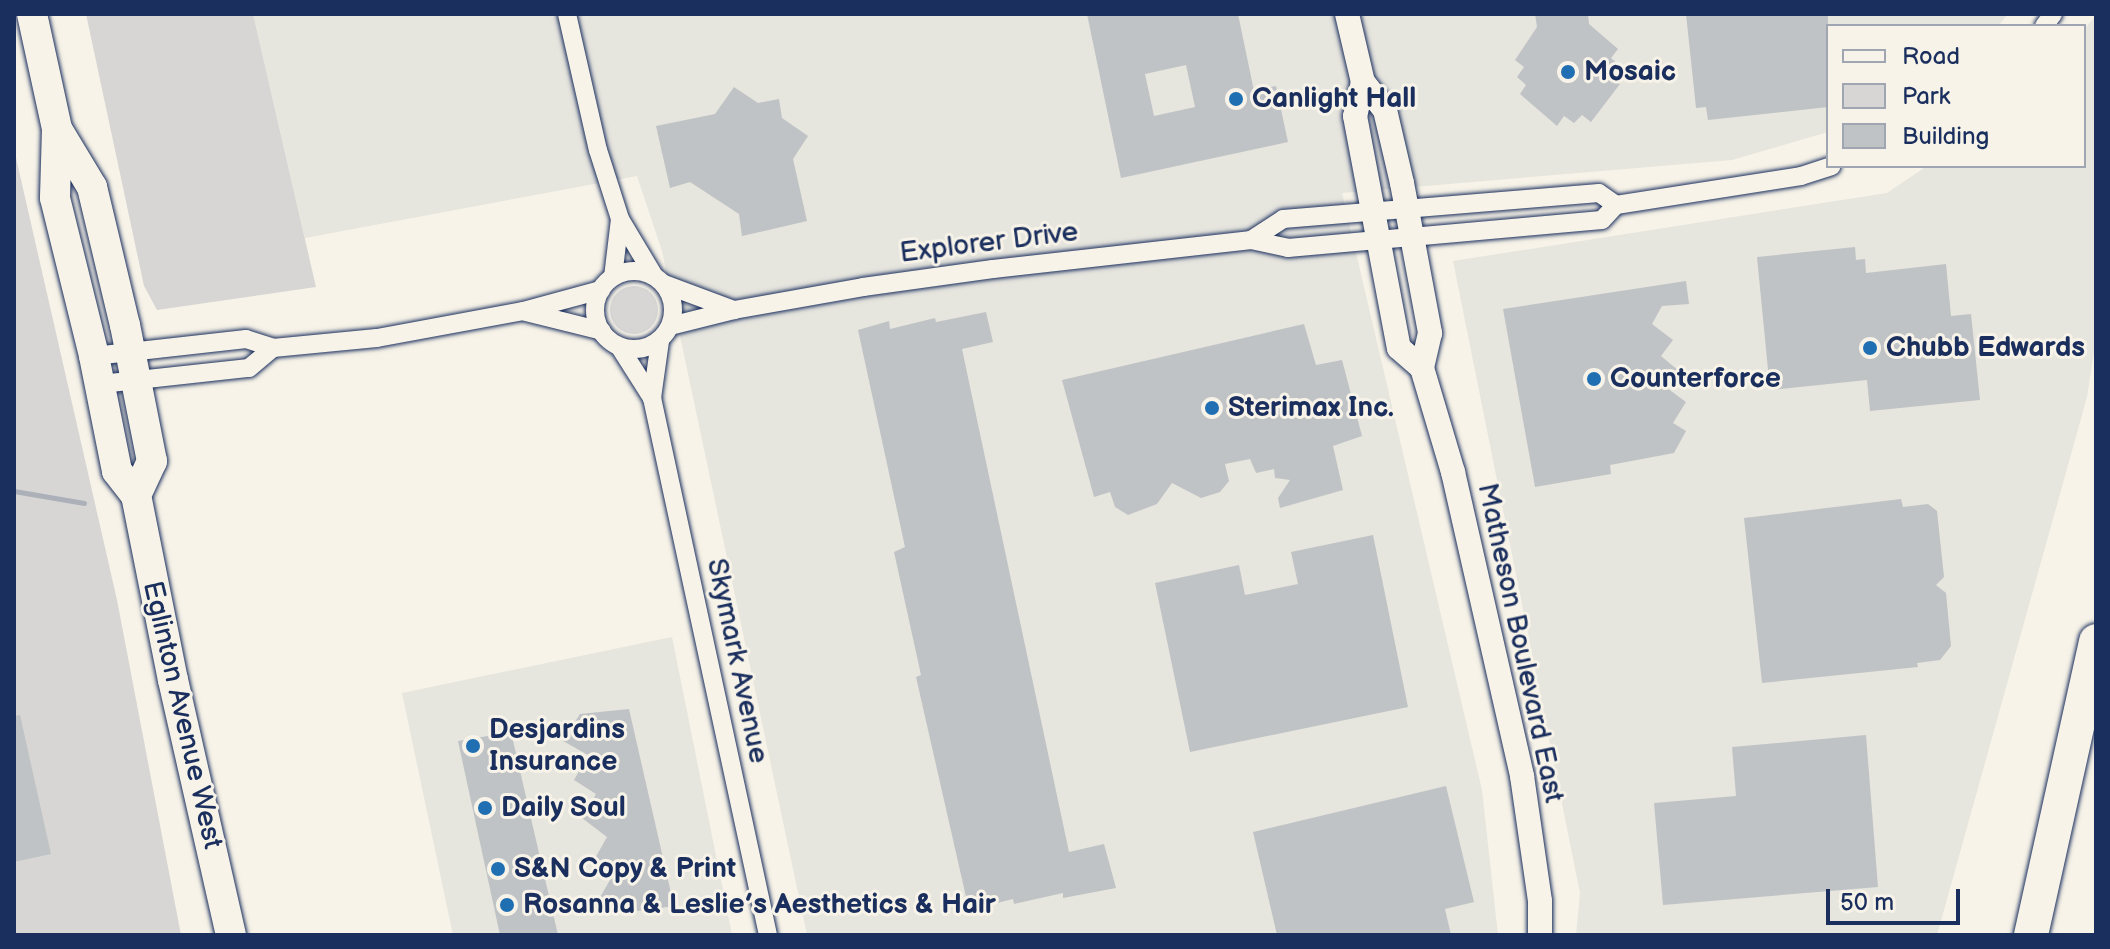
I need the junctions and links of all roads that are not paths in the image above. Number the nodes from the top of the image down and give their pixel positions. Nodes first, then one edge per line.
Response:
1 (32, 14) edge
2 (567, 14) edge
3 (1347, 14) edge
4 (1363, 82) junction
5 (57, 129) junction
6 (1826, 168) edge
7 (1616, 205) junction
8 (1406, 209) junction
9 (1375, 212) junction
10 (620, 219) junction
11 (1411, 237) junction
12 (1251, 240) junction
13 (1379, 242) junction
14 (659, 280) junction
15 (607, 284) junction
16 (734, 310) junction
17 (523, 311) junction
18 (602, 331) junction
19 (665, 333) junction
20 (619, 346) junction
21 (273, 348) junction
22 (133, 365) junction
23 (1422, 368) junction
24 (97, 370) junction
25 (652, 398) junction
26 (136, 495) junction
27 (2096, 641) edge
28 (2048, 857) junction
29 (231, 935) edge
30 (768, 935) edge
31 (1540, 935) edge
32 (2022, 935) edge
33 (2031, 935) edge

1 - 5 main road, Eglinton Avenue West
2 - 10 street
3 - 4 street, Matheson Boulevard East
4 - 8 street, Matheson Boulevard East
4 - 9 street, Matheson Boulevard East
5 - 22 main road, Eglinton Avenue West
5 - 24 main road, Eglinton Avenue West
6 - 7 street, Explorer Drive
7 - 8 street, Explorer Drive
7 - 11 street, Explorer Drive
8 - 9 street, Explorer Drive
8 - 11 street, Matheson Boulevard East
9 - 12 street, Explorer Drive
9 - 13 street, Matheson Boulevard East
10 - 14 street
10 - 15 street
11 - 13 street, Explorer Drive
11 - 23 street, Matheson Boulevard East
12 - 13 street, Explorer Drive
12 - 16 street, Explorer Drive
13 - 23 street, Matheson Boulevard East
14 - 15 street
14 - 16 street, Explorer Drive
14 - 19 street
15 - 17 street
15 - 18 street
16 - 19 street, Explorer Drive
17 - 18 street
17 - 21 street
18 - 20 street
19 - 20 street
19 - 25 street, Skymark Avenue
20 - 25 street, Skymark Avenue
21 - 22 street
21 - 22 street
22 - 24 street
22 - 24 street
22 - 26 main road, Eglinton Avenue West
23 - 31 street, Matheson Boulevard East
24 - 26 main road, Eglinton Avenue West
25 - 30 street, Skymark Avenue
26 - 29 main road, Eglinton Avenue West
27 - 28 highway
28 - 32 highway
28 - 33 highway

